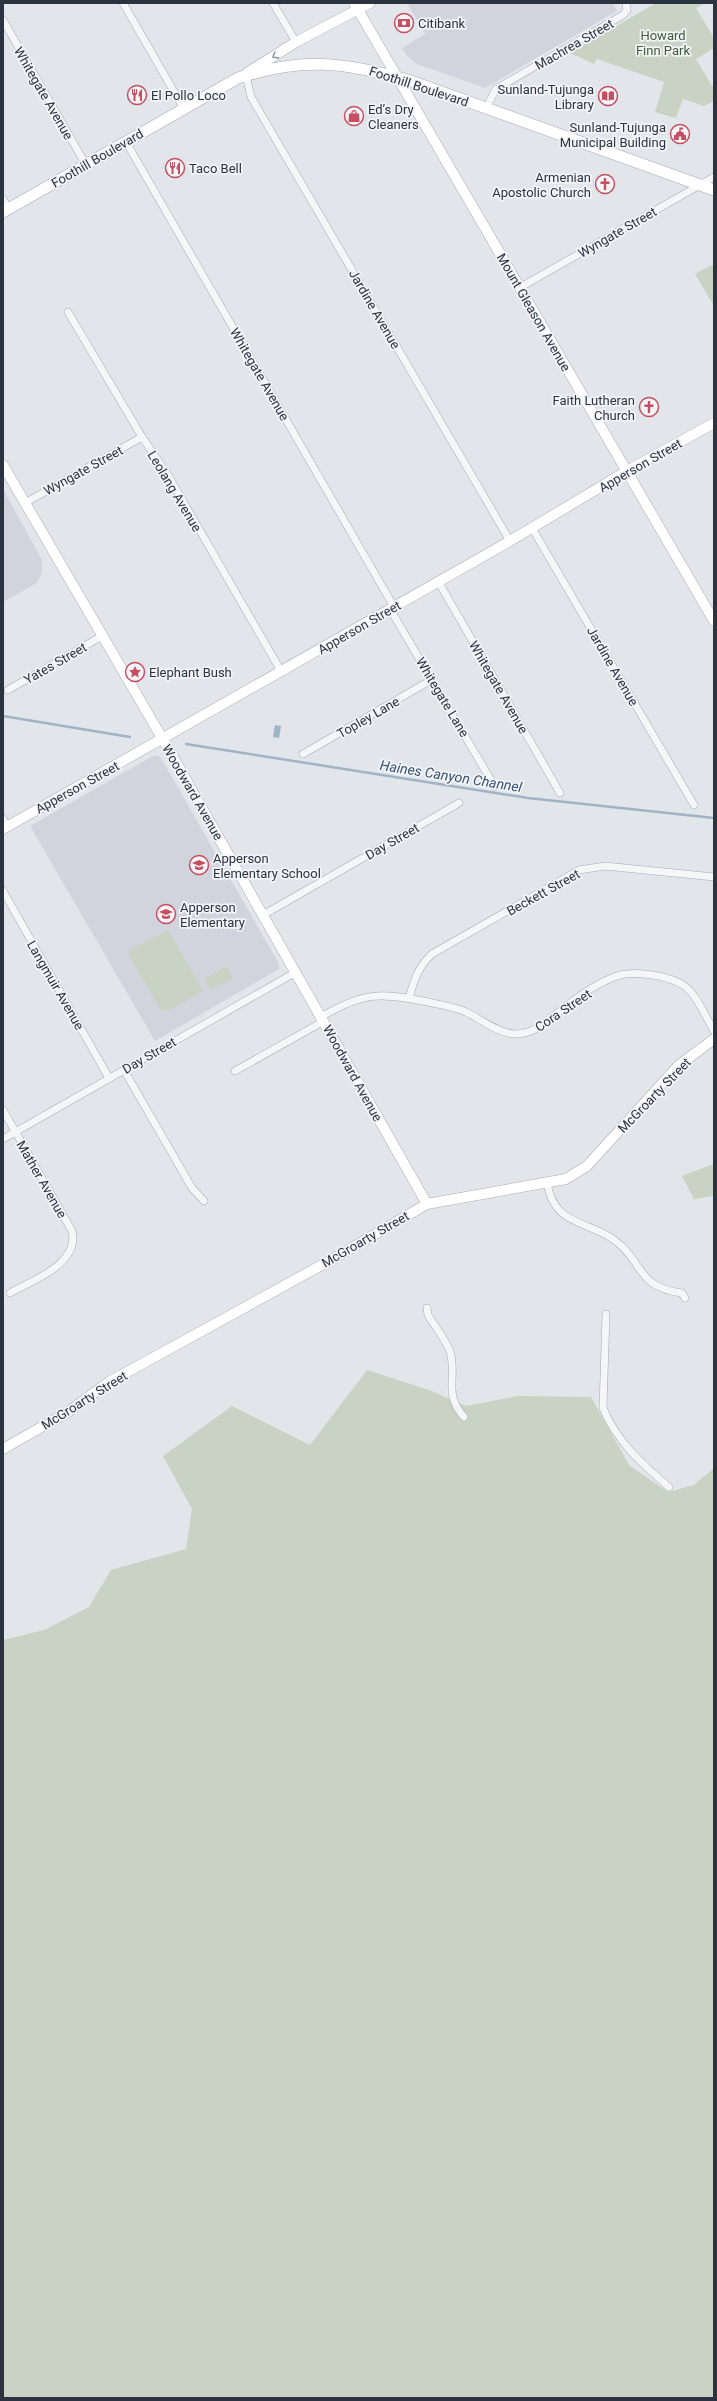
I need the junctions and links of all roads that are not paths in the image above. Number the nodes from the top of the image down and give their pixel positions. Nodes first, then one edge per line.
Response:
1 (123, 3) edge
2 (273, 3) edge
3 (370, 3) edge
4 (626, 6) edge
5 (356, 7) edge
6 (3, 20) edge
7 (296, 42) junction
8 (242, 77) junction
9 (396, 77) junction
10 (184, 108) junction
11 (486, 108) junction
12 (126, 142) junction
13 (86, 165) junction
14 (714, 177) edge
15 (700, 185) junction
16 (714, 190) edge
17 (5, 206) edge
18 (519, 288) junction
19 (68, 312) dead end
20 (714, 423) edge
21 (142, 437) junction
22 (3, 465) edge
23 (627, 471) junction
24 (25, 503) junction
25 (532, 528) junction
26 (510, 541) junction
27 (438, 581) junction
28 (392, 608) junction
29 (714, 621) edge
30 (102, 636) junction
31 (281, 671) junction
32 (433, 680) junction
33 (8, 690) dead end
34 (162, 739) junction
35 (303, 754) dead end
36 (495, 786) dead end
37 (560, 793) dead end
38 (459, 803) dead end
39 (694, 804) dead end
40 (4, 824) edge
41 (714, 876) edge
42 (3, 892) edge
43 (263, 915) junction
44 (296, 972) junction
45 (409, 998) junction
46 (322, 1019) junction
47 (714, 1031) edge
48 (714, 1039) edge
49 (124, 1070) junction
50 (235, 1071) dead end
51 (109, 1078) junction
52 (3, 1110) edge
53 (15, 1132) junction
54 (3, 1139) edge
55 (547, 1183) junction
56 (204, 1201) dead end
57 (427, 1204) junction
58 (10, 1292) dead end
59 (686, 1298) dead end
60 (427, 1308) dead end
61 (606, 1314) dead end
62 (464, 1417) dead end
63 (3, 1449) edge
64 (669, 1487) dead end

1 - 10 street
2 - 7 street
3 - 5 street
4 - 11 street, Machrea Street
5 - 7 street
5 - 9 street, Mount Gleason Avenue
6 - 13 street, Whitegate Avenue
7 -> 8 street
8 - 9 main road, Foothill Boulevard
8 - 10 main road, Foothill Boulevard
8 - 26 street, Jardine Avenue
9 - 11 main road, Foothill Boulevard
9 - 18 street, Mount Gleason Avenue
10 - 12 main road, Foothill Boulevard
11 - 15 main road, Foothill Boulevard
12 - 13 main road, Foothill Boulevard
12 - 28 street, Whitegate Avenue
13 - 17 main road, Foothill Boulevard
14 - 15 street, Wyngate Street
15 - 16 main road, Foothill Boulevard
15 - 18 street, Wyngate Street
18 - 23 street, Mount Gleason Avenue
19 - 21 street, Leolang Avenue
20 - 23 street, Apperson Street
21 - 24 street, Wyngate Street
21 - 31 street, Leolang Avenue
22 - 24 street, Woodward Avenue
23 - 25 street, Apperson Street
23 - 29 street, Mount Gleason Avenue
24 - 30 street, Woodward Avenue
25 - 26 street, Apperson Street
25 - 39 street, Jardine Avenue
26 - 27 street, Apperson Street
27 - 28 street, Apperson Street
27 - 37 street, Whitegate Avenue
28 - 31 street, Apperson Street
28 - 32 street, Whitegate Lane
30 - 33 street, Yates Street
30 - 34 street, Woodward Avenue
31 - 34 street, Apperson Street
32 - 35 street, Topley Lane
32 - 36 street, Whitegate Lane
34 - 40 street, Apperson Street
34 - 43 street, Woodward Avenue
38 - 43 street, Day Street
41 - 45 street, Beckett Street
42 - 51 street, Langmuir Avenue
43 - 44 street, Woodward Avenue
44 - 46 street, Woodward Avenue
44 - 49 street, Day Street
45 - 46 street, Cora Street
45 - 47 street, Cora Street
46 - 50 street, Cora Street
46 - 57 street, Woodward Avenue
48 - 55 street, McGroarty Street
49 - 51 street, Day Street
49 - 56 street
51 - 53 street, Day Street
52 - 53 street, Mather Avenue
53 - 54 street, Day Street
53 - 58 street, Mather Avenue
55 - 57 street, McGroarty Street
55 - 59 street
57 - 63 street, McGroarty Street
60 - 62 street
61 - 64 street

